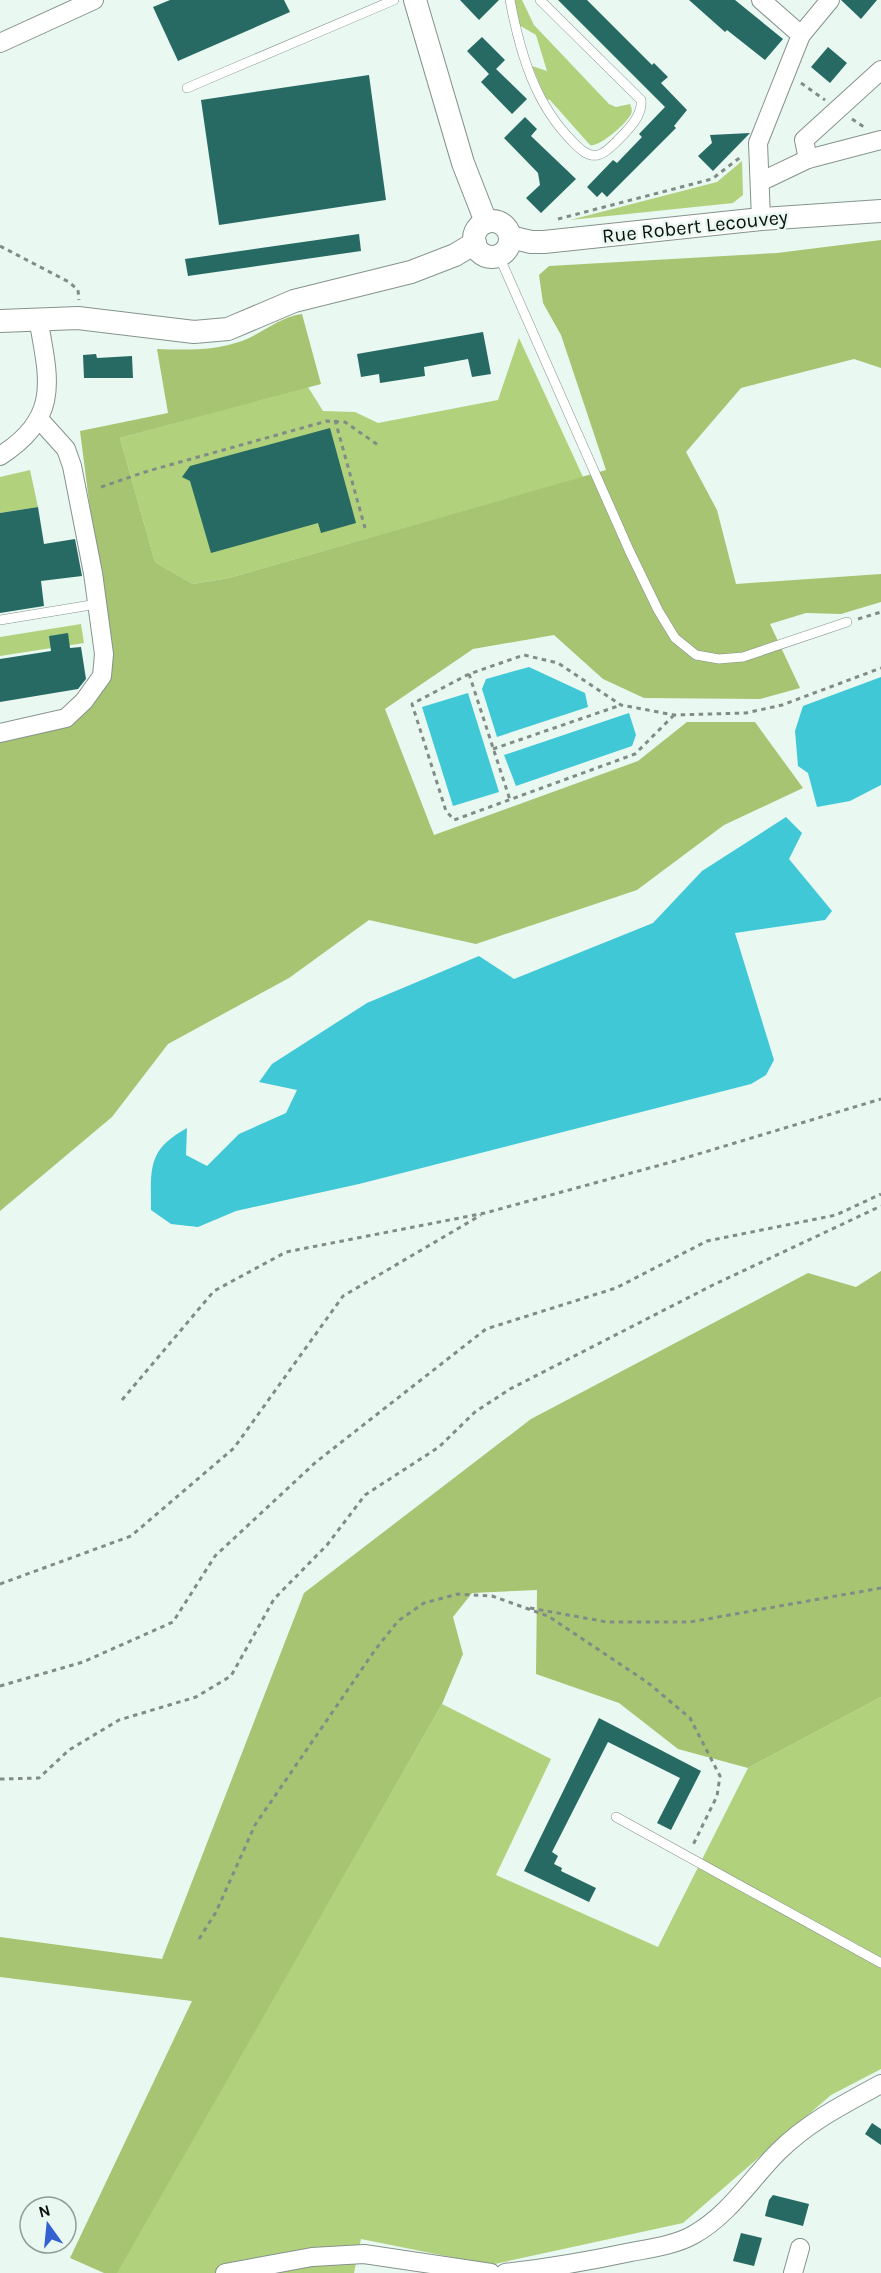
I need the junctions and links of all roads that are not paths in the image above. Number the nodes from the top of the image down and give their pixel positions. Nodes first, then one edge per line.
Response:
1 (94, 0) edge
2 (394, 0) edge
3 (415, 0) edge
4 (510, 0) edge
5 (540, 0) edge
6 (761, 0) edge
7 (830, 0) edge
8 (801, 34) junction
9 (0, 43) edge
10 (881, 70) edge
11 (186, 88) dead end
12 (881, 140) edge
13 (808, 159) junction
14 (759, 182) junction
15 (881, 212) edge
16 (760, 219) junction
17 (486, 222) junction
18 (475, 243) junction
19 (505, 247) junction
20 (38, 318) junction
21 (0, 321) edge
22 (39, 418) junction
23 (0, 456) edge
24 (97, 604) junction
25 (0, 620) edge
26 (847, 622) road end
27 (0, 733) edge
28 (616, 1817) dead end
29 (881, 1963) edge
30 (881, 2084) edge
31 (800, 2248) dead end
32 (560, 2270) edge
33 (225, 2273) edge
34 (491, 2273) edge
35 (505, 2273) edge
36 (793, 2273) edge

1 - 9 street
2 - 11 lane
3 - 17 street
4 - 5 lane
6 - 8 street
7 - 8 street
8 - 14 street
10 - 13 street
12 - 13 street
13 - 14 street
14 - 16 street
15 - 16 street, Rue Robert Lecouvey
16 - 19 street, Rue Robert Lecouvey
17 - 18 street
17 - 19 street
18 - 19 street
18 - 20 street
19 - 26 lane
20 - 21 street
20 - 22 street
22 - 23 street
22 - 24 street
24 - 25 lane
24 - 27 street
28 - 29 lane
30 - 32 street
31 - 36 street
32 - 35 street
33 - 34 street

